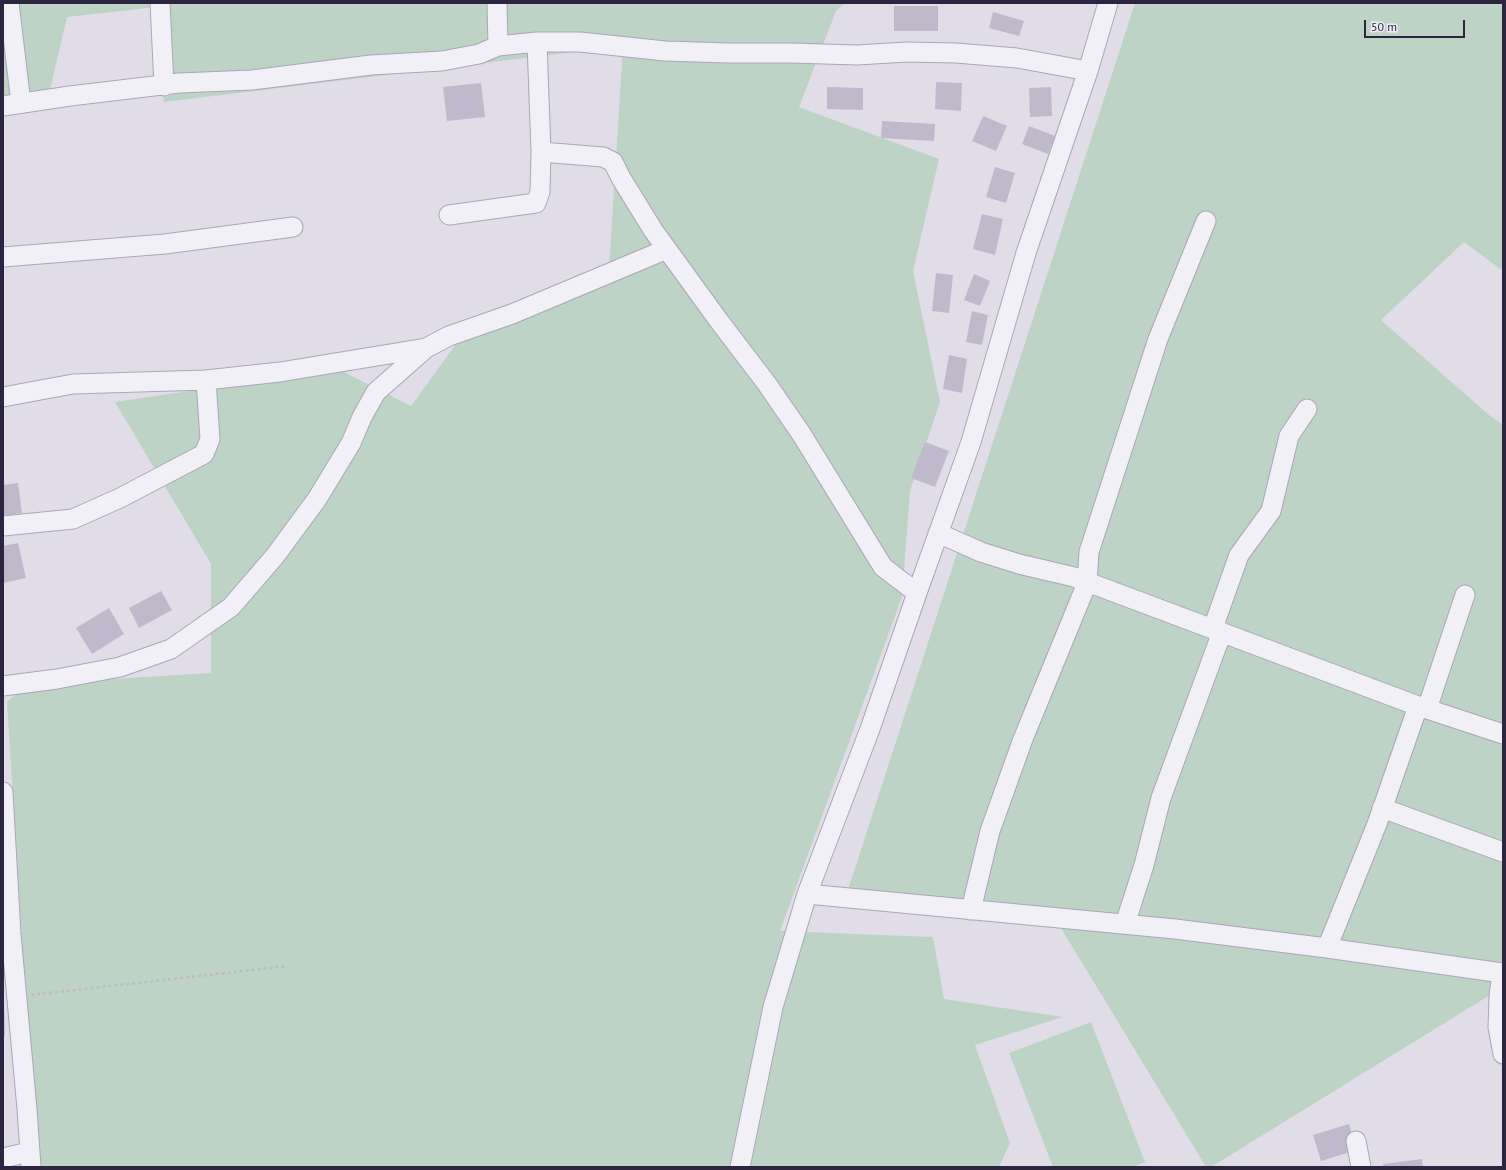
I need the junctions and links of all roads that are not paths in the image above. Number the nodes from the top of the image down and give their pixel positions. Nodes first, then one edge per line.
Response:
1 (9, 3) edge
2 (160, 3) edge
3 (497, 3) edge
4 (1108, 3) edge
5 (537, 42) junction
6 (498, 46) junction
7 (1088, 71) junction
8 (164, 86) junction
9 (12, 104) edge
10 (541, 152) junction
11 (449, 215) dead end
12 (1206, 221) dead end
13 (293, 227) dead end
14 (667, 249) junction
15 (3, 257) edge
16 (426, 348) junction
17 (206, 380) junction
18 (3, 397) edge
19 (1308, 409) dead end
20 (3, 526) edge
21 (938, 534) junction
22 (1087, 583) junction
23 (917, 593) junction
24 (1465, 595) dead end
25 (1218, 630) junction
26 (3, 686) edge
27 (1422, 708) junction
28 (1503, 734) edge
29 (3, 792) edge
30 (1382, 808) junction
31 (1503, 852) edge
32 (807, 894) junction
33 (971, 910) junction
34 (1125, 924) junction
35 (1327, 948) junction
36 (1502, 973) edge
37 (1503, 1054) edge
38 (1356, 1141) dead end
39 (3, 1158) edge
40 (30, 1159) edge
41 (740, 1167) edge
42 (1361, 1167) edge

1 - 9 street
2 - 8 street
3 - 6 street
4 - 7 street
5 - 6 street
5 - 7 street
5 - 10 street
6 - 8 street
7 - 21 street
8 - 9 street
10 - 11 street
10 - 14 street
12 - 22 street
13 - 15 street
14 - 16 street
14 - 23 street
16 - 17 street
16 - 26 street
17 - 18 street
17 - 20 street
19 - 25 street
21 - 22 street
21 - 23 street
22 - 25 street
22 - 33 street
23 - 32 street
24 - 27 street
25 - 27 street
25 - 34 street
27 - 28 street
27 - 30 street
29 - 40 street
30 - 31 street
30 - 35 street
32 - 33 street
32 - 41 street
33 - 34 street
34 - 35 street
35 - 36 street
36 - 37 street
38 - 42 street
39 - 40 street

